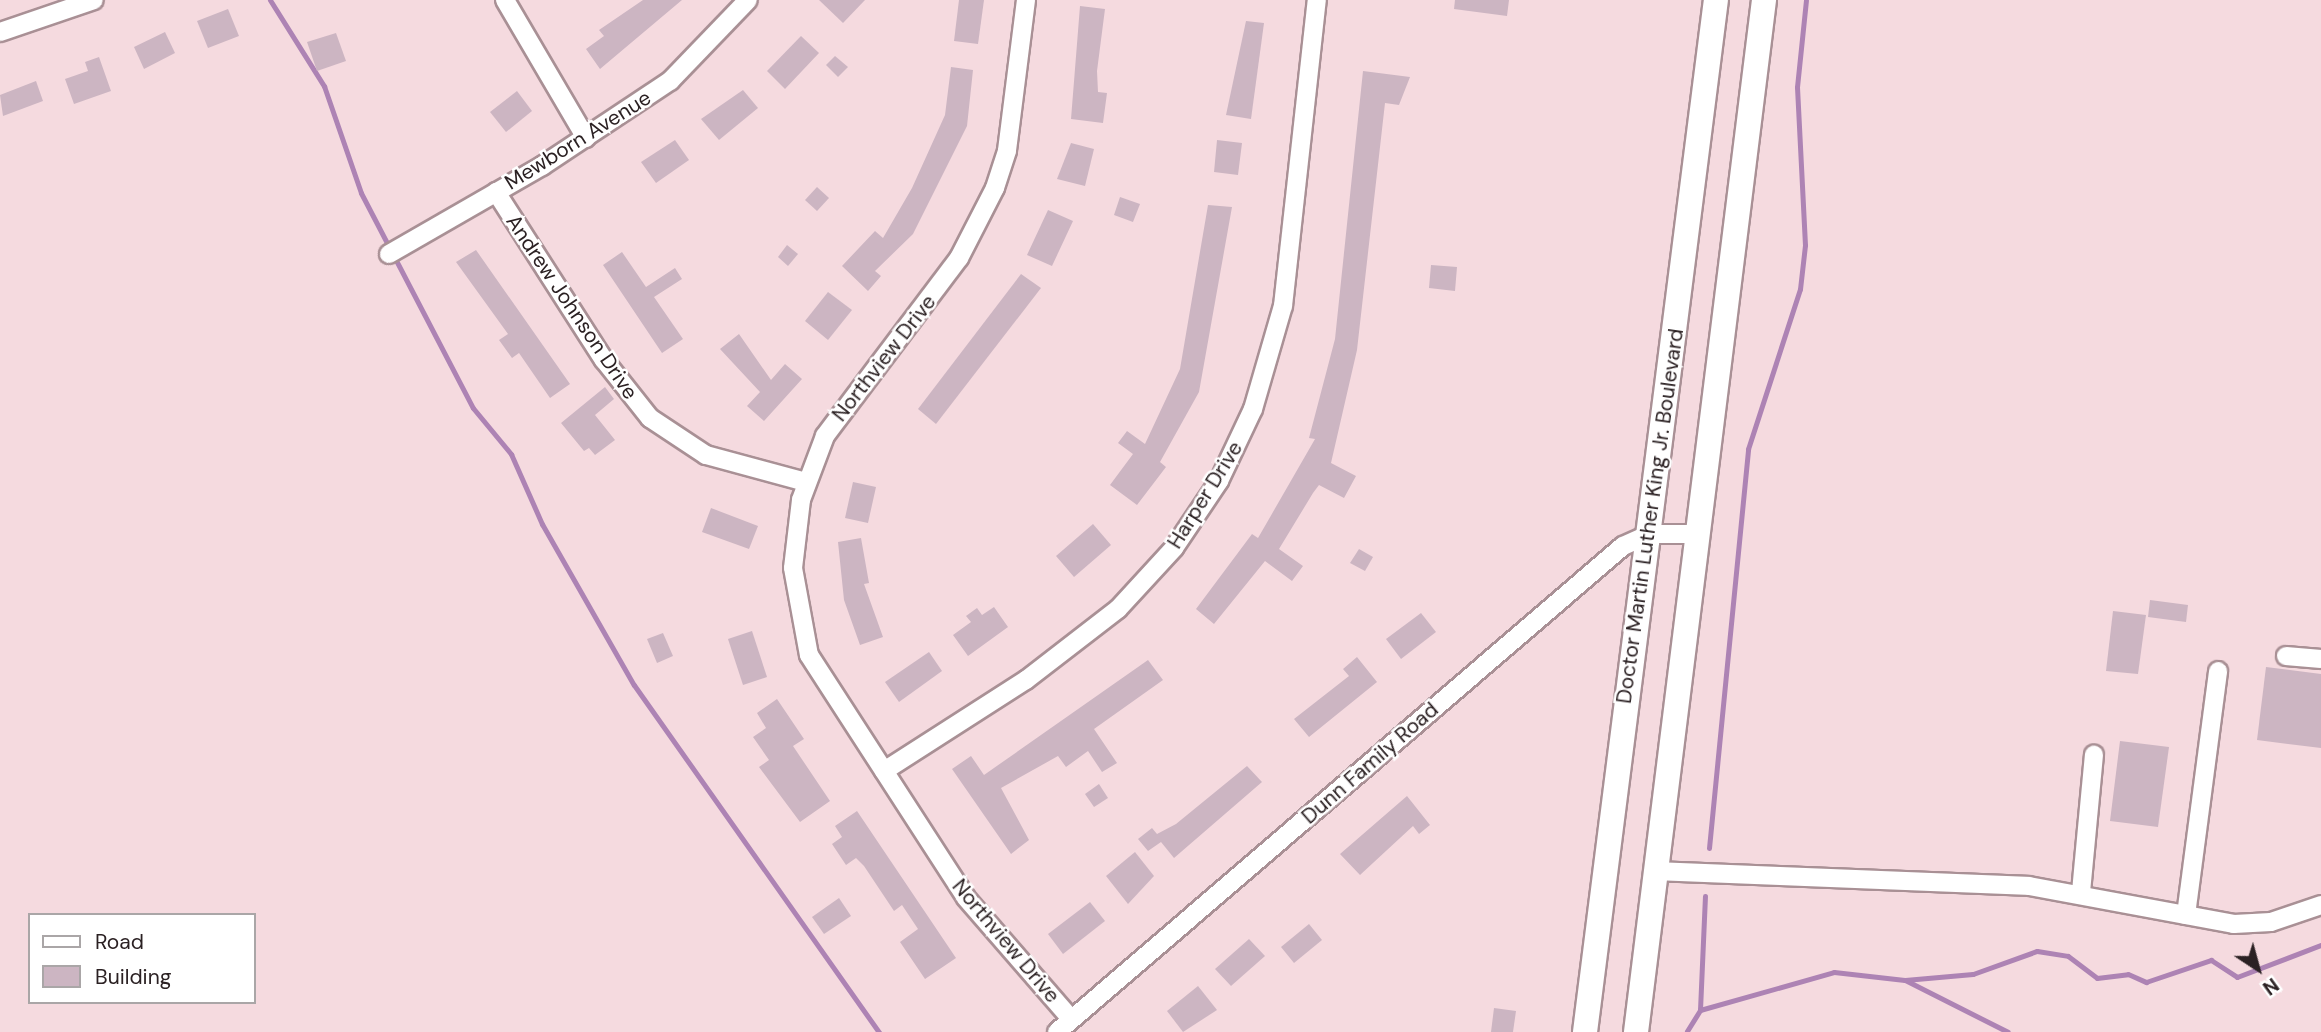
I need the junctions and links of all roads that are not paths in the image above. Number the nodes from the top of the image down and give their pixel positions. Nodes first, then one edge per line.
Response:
1 (94, 0) edge
2 (505, 0) edge
3 (748, 0) edge
4 (1026, 0) edge
5 (1317, 0) edge
6 (1716, 0) edge
7 (1764, 0) edge
8 (0, 32) edge
9 (586, 138) junction
10 (496, 192) junction
11 (388, 254) dead end
12 (806, 482) junction
13 (1650, 534) junction
14 (1699, 534) junction
15 (2286, 656) dead end
16 (2321, 659) edge
17 (2218, 671) dead end
18 (2094, 755) dead end
19 (884, 771) junction
20 (1657, 871) junction
21 (2081, 892) junction
22 (2321, 905) edge
23 (2186, 915) junction
24 (1071, 1019) junction
25 (1057, 1032) edge
26 (1585, 1032) edge
27 (1636, 1032) edge

1 - 8 street
2 - 9 street
3 - 9 street, Mewborn Avenue
4 - 12 street, Northview Drive
5 - 19 street, Harper Drive
6 - 13 highway, Doctor Martin Luther King Jr. Boulevard
7 - 14 highway
9 - 10 street, Mewborn Avenue
10 - 11 street, Mewborn Avenue
10 - 12 street, Andrew Johnson Drive
12 - 19 street, Northview Drive
13 - 14 street
13 - 24 street, Dunn Family Road
13 - 26 highway, Doctor Martin Luther King Jr. Boulevard
14 - 20 highway
15 - 16 street
17 - 23 street
18 - 21 street
19 - 24 street, Northview Drive
20 - 21 street
20 - 27 highway
21 - 23 street
22 - 23 street
24 - 25 street, Dunn Family Road

